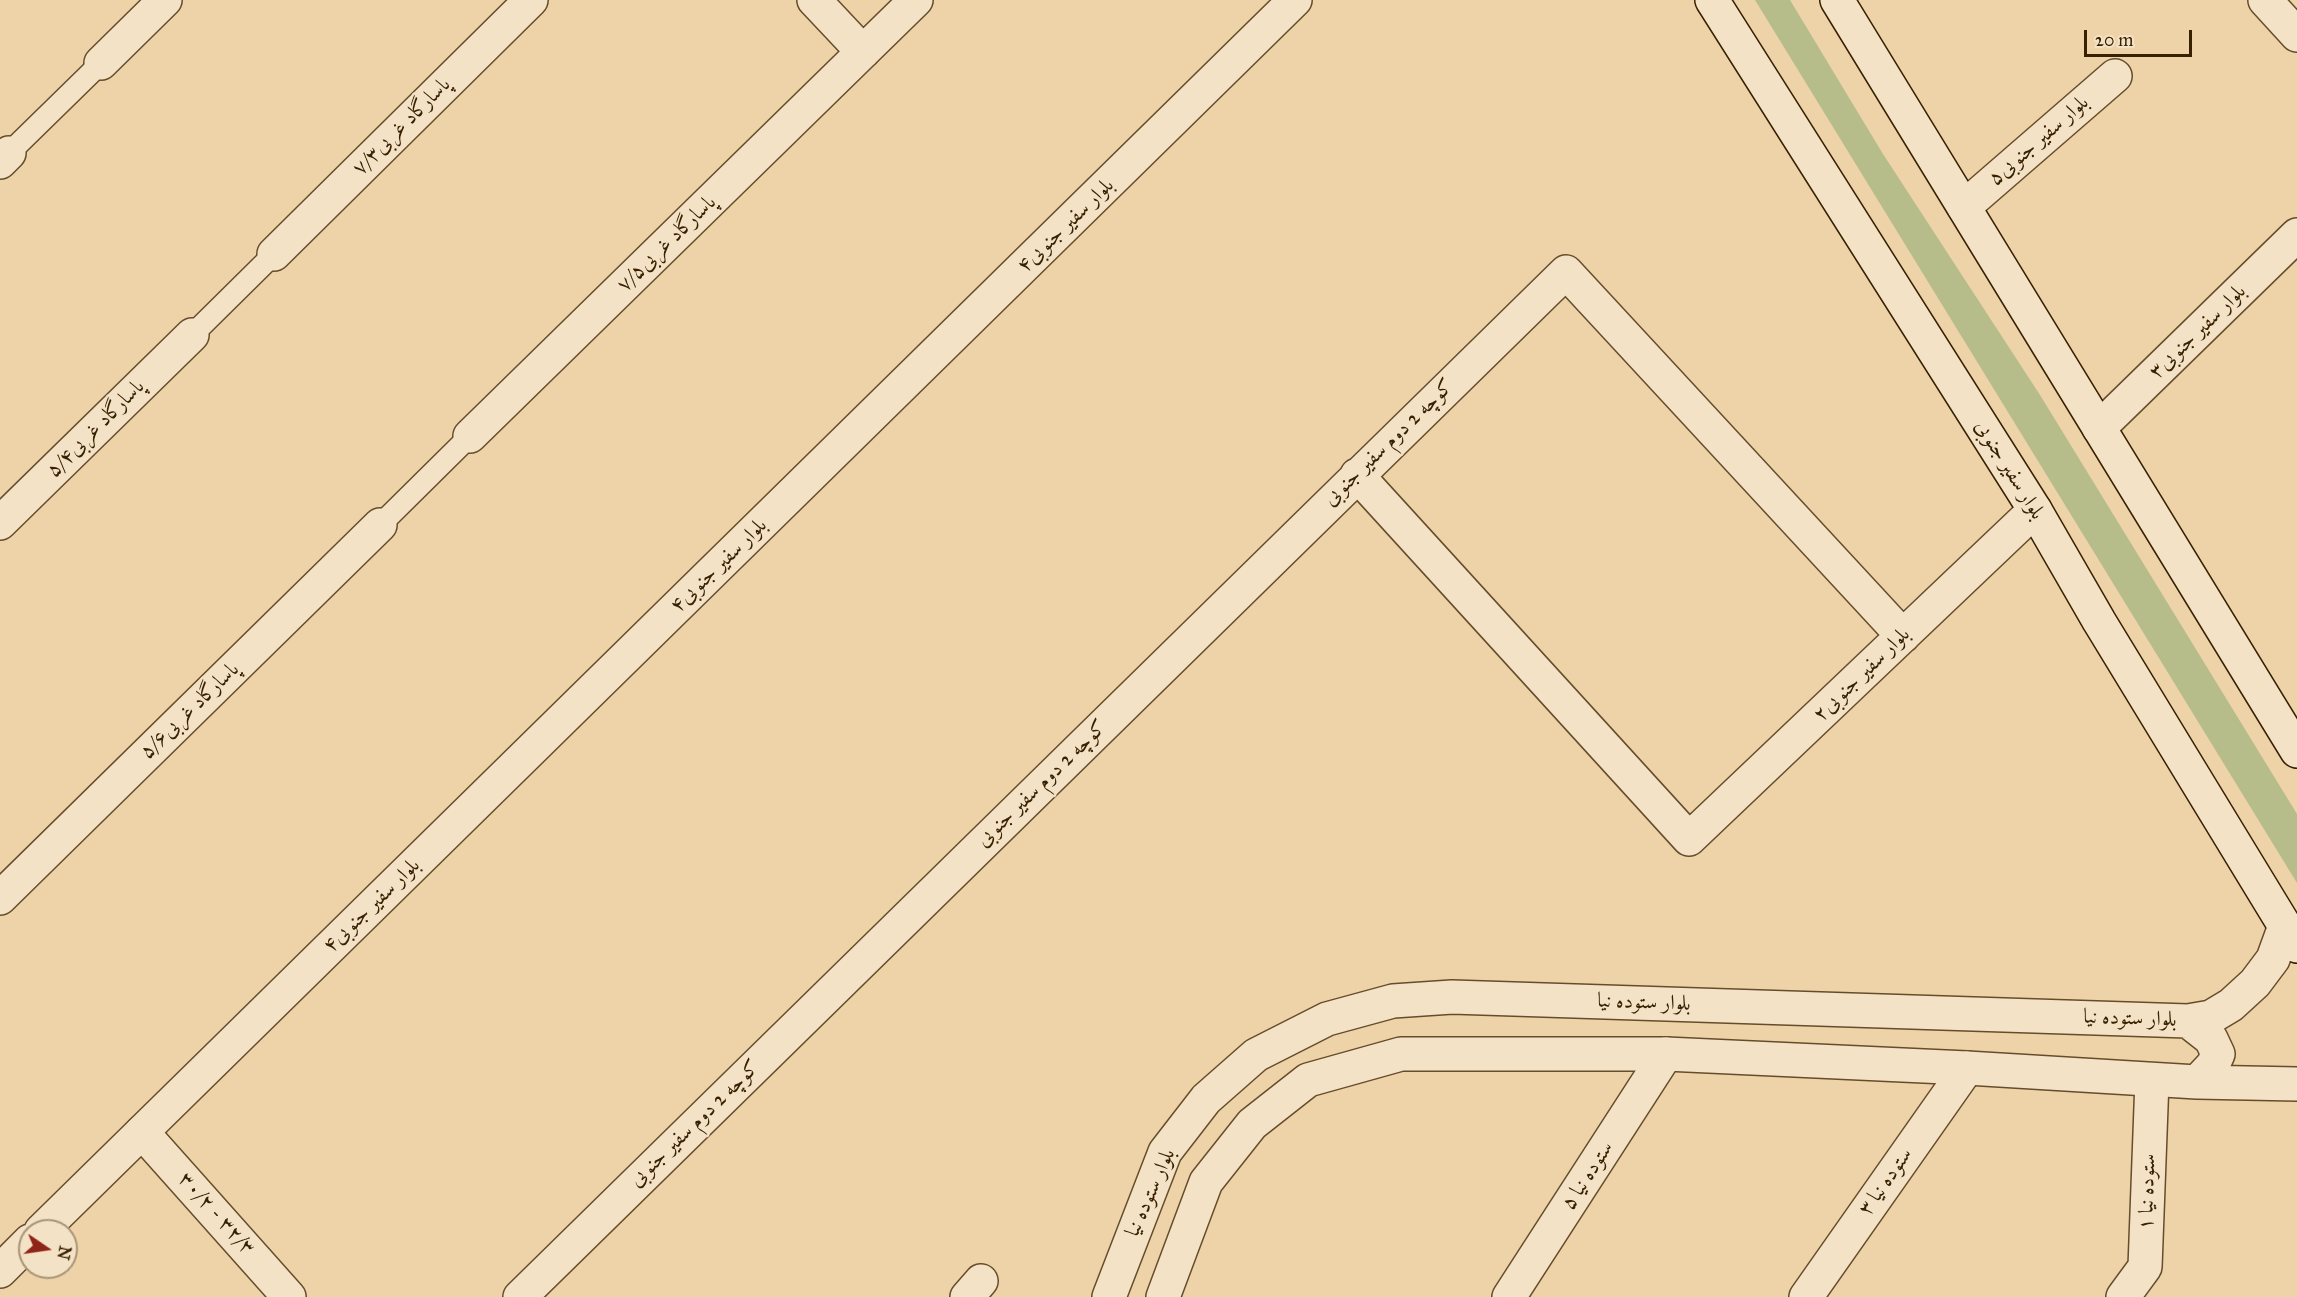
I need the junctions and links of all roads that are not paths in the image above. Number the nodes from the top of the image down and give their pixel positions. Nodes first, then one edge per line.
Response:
1 (165, 0) edge
2 (531, 0) edge
3 (814, 0) edge
4 (916, 0) edge
5 (1295, 0) edge
6 (1712, 0) edge
7 (1837, 0) edge
8 (2265, 0) edge
9 (2297, 35) edge
10 (863, 52) junction
11 (101, 63) joint
12 (2115, 76) dead end
13 (4, 157) edge
14 (1964, 207) junction
15 (2297, 236) edge
16 (273, 254) joint
17 (192, 335) joint
18 (2099, 428) junction
19 (470, 436) joint
20 (1357, 475) junction
21 (2034, 510) junction
22 (0, 524) edge
23 (380, 525) joint
24 (1903, 636) junction
25 (2287, 719) edge
26 (2297, 751) edge
27 (0, 898) edge
28 (2291, 936) edge
29 (2188, 1021) junction
30 (1666, 1054) junction
31 (1967, 1068) junction
32 (2152, 1080) junction
33 (2197, 1082) junction
34 (2297, 1084) edge
35 (142, 1132) junction
36 (53, 1219) edge
37 (18, 1254) edge
38 (0, 1271) edge
39 (289, 1297) edge
40 (520, 1297) edge
41 (1108, 1297) edge
42 (1163, 1297) edge
43 (1509, 1297) edge
44 (1806, 1297) edge
45 (2123, 1297) edge

1 - 11 street
2 - 16 street, پاسارگاد غربی۷/۳
3 - 10 street
4 - 10 street, پاسارگاد غربی۷/۵
5 - 35 street, بلوار سفیر جنوبی۴
6 - 21 street, بلوار سفیر جنوبی
7 - 14 street
8 - 9 street
10 - 19 street, پاسارگاد غربی۷/۵
11 - 13 lane
12 - 14 street, بلوار سفیر جنوبی۵
14 - 18 street
15 - 18 street, بلوار سفیر جنوبی۳
16 - 17 lane
17 - 22 street, پاسارگاد غربی۵/۴
18 - 25 street
19 - 23 lane
20 - 24 street, کوچه 2 دوم سفیر جنوبی
20 - 24 street, بلوار سفیر جنوبی۲
20 - 40 street, کوچه 2 دوم سفیر جنوبی
21 - 24 street, بلوار سفیر جنوبی۲
21 - 28 street, بلوار سفیر جنوبی
23 - 27 street, پاسارگاد غربی۵/۶
25 - 26 street
28 - 29 street, بلوار ستوده نیا
29 - 33 street
29 - 41 street, بلوار ستوده نیا
30 - 31 street
30 - 42 street
30 - 43 street, ستوده نیا ۵
31 - 32 street
31 - 44 street, ستوده نیا ۳
32 - 33 street
32 - 45 street, ستوده نیا ۱
33 - 34 street
35 - 36 street, بلوار سفیر جنوبی۴
35 - 39 street, ۳۰/۲ - ۳۲/۳
37 - 38 street

